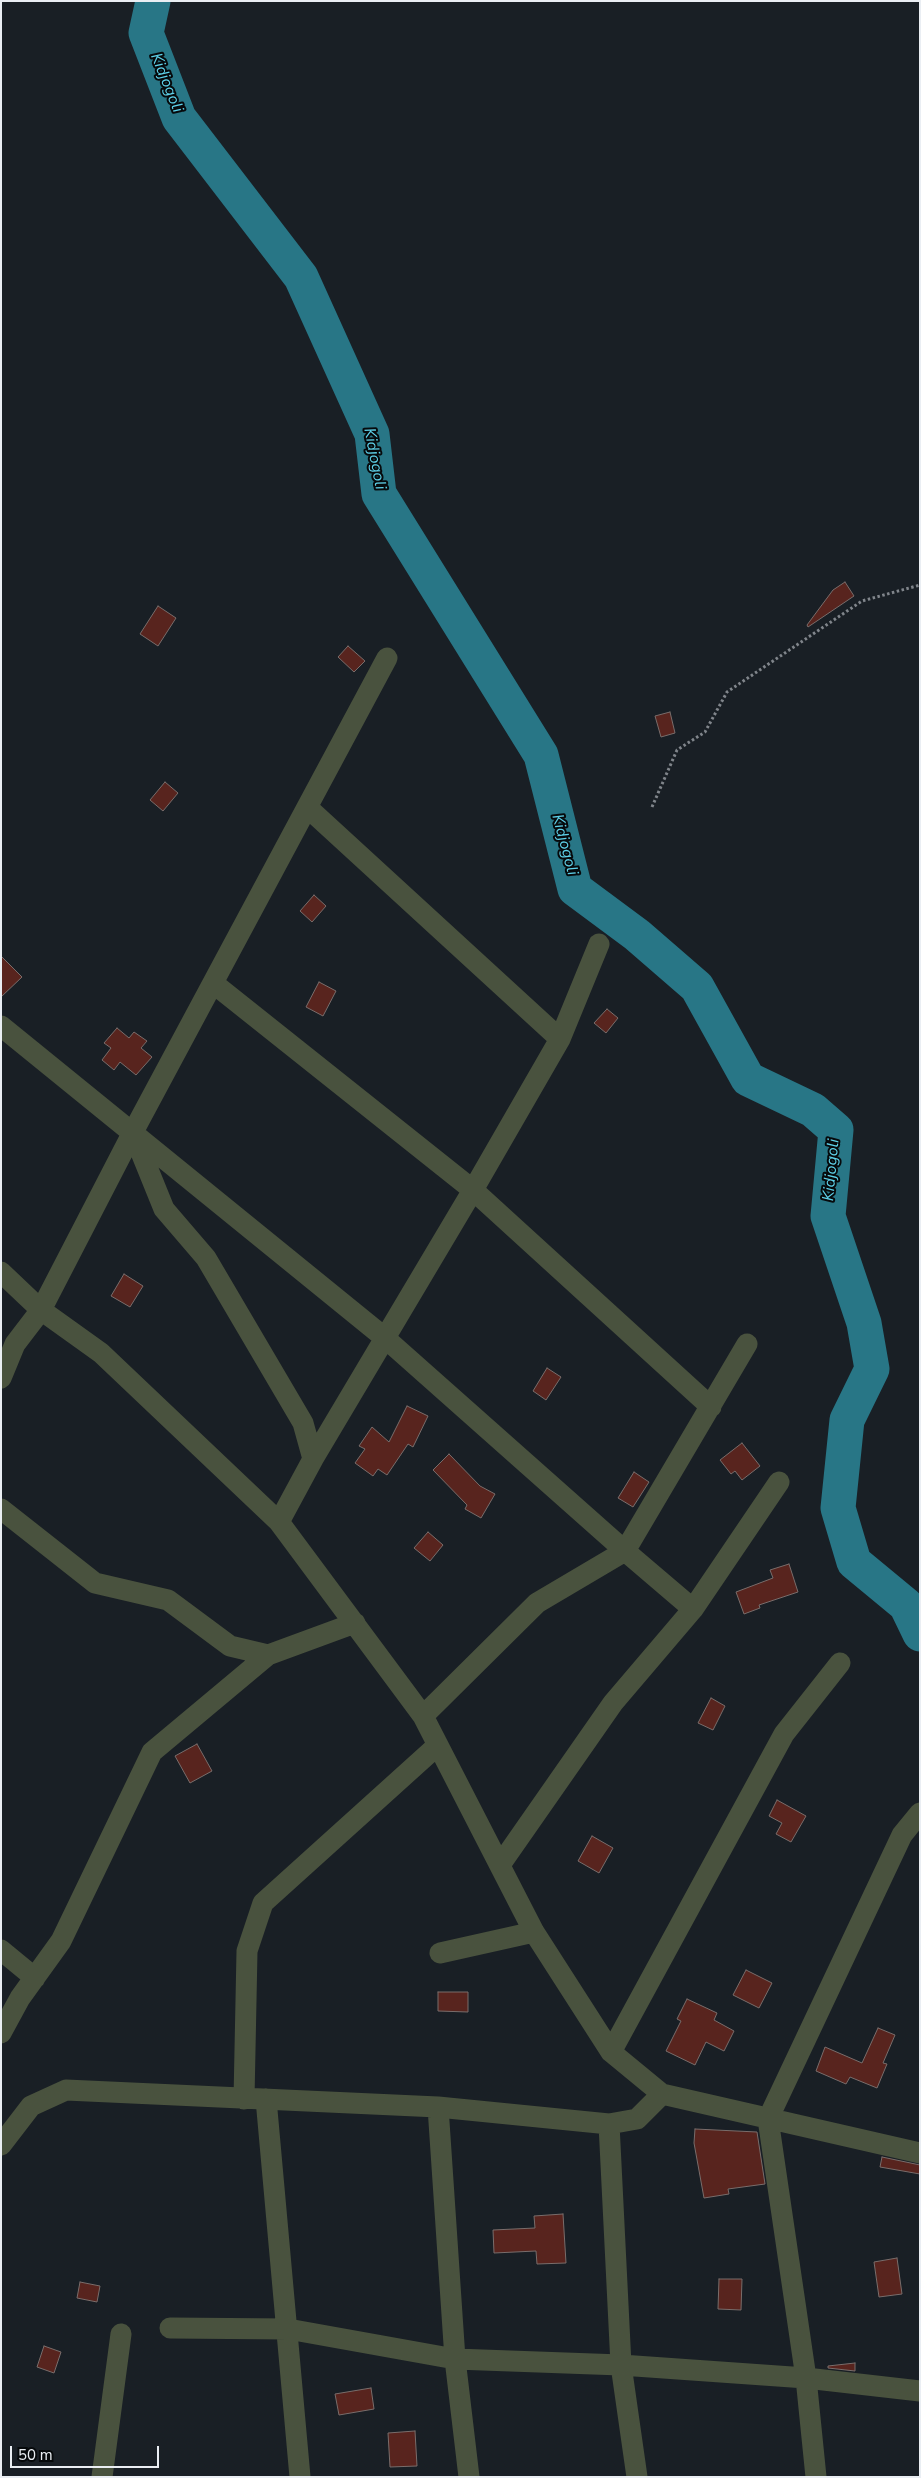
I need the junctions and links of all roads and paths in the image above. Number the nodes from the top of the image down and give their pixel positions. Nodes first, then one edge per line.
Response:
1 (920, 585) edge
2 (387, 658) dead end
3 (307, 807) junction
4 (652, 807) dead end
5 (599, 944) dead end
6 (213, 983) junction
7 (1, 1026) edge
8 (560, 1039) junction
9 (133, 1132) junction
10 (473, 1190) junction
11 (1, 1272) edge
12 (41, 1310) junction
13 (385, 1338) junction
14 (747, 1344) dead end
15 (1, 1378) edge
16 (711, 1407) junction
17 (313, 1459) junction
18 (779, 1482) dead end
19 (1, 1509) edge
20 (279, 1522) junction
21 (624, 1551) junction
22 (693, 1609) junction
23 (355, 1623) junction
24 (268, 1655) junction
25 (840, 1663) dead end
26 (423, 1716) junction
27 (438, 1744) junction
28 (920, 1813) edge
29 (500, 1864) junction
30 (534, 1932) junction
31 (1, 1950) edge
32 (440, 1953) dead end
33 (35, 1978) junction
34 (1, 2033) edge
35 (611, 2052) junction
36 (662, 2094) junction
37 (244, 2099) junction
38 (266, 2099) junction
39 (438, 2107) junction
40 (768, 2119) junction
41 (609, 2124) junction
42 (1, 2145) edge
43 (920, 2153) edge
44 (170, 2328) dead end
45 (288, 2329) junction
46 (121, 2334) dead end
47 (455, 2358) junction
48 (621, 2365) junction
49 (806, 2378) junction
50 (920, 2391) edge
51 (102, 2477) edge
52 (300, 2477) edge
53 (469, 2477) edge
54 (637, 2477) edge
55 (816, 2477) edge

1 - 4 path
2 - 3 street
3 - 6 street
3 - 8 street
5 - 8 street
6 - 9 street
6 - 10 street
7 - 9 street
8 - 10 street
9 - 12 street
9 - 13 street
9 - 17 street
10 - 13 street
10 - 16 street
11 - 12 street
12 - 15 street
12 - 20 street
13 - 17 street
13 - 21 street
14 - 16 street
16 - 21 street
17 - 20 street
18 - 22 street
19 - 24 street
20 - 23 street
21 - 22 street
21 - 26 street
22 - 29 street
23 - 24 street
23 - 26 street
24 - 33 street
25 - 35 street
26 - 27 street
27 - 29 street
27 - 37 street
28 - 40 street
29 - 30 street
30 - 32 street
30 - 35 street
31 - 33 street
33 - 34 street
35 - 36 street
36 - 40 street
36 - 41 street
37 - 38 street
37 - 42 street
38 - 39 street
38 - 45 street
39 - 41 street
39 - 47 street
40 - 43 street
40 - 49 street
41 - 48 street
44 - 45 street
45 - 47 street
45 - 52 street
46 - 51 street
47 - 48 street
47 - 53 street
48 - 49 street
48 - 54 street
49 - 50 street
49 - 55 street

